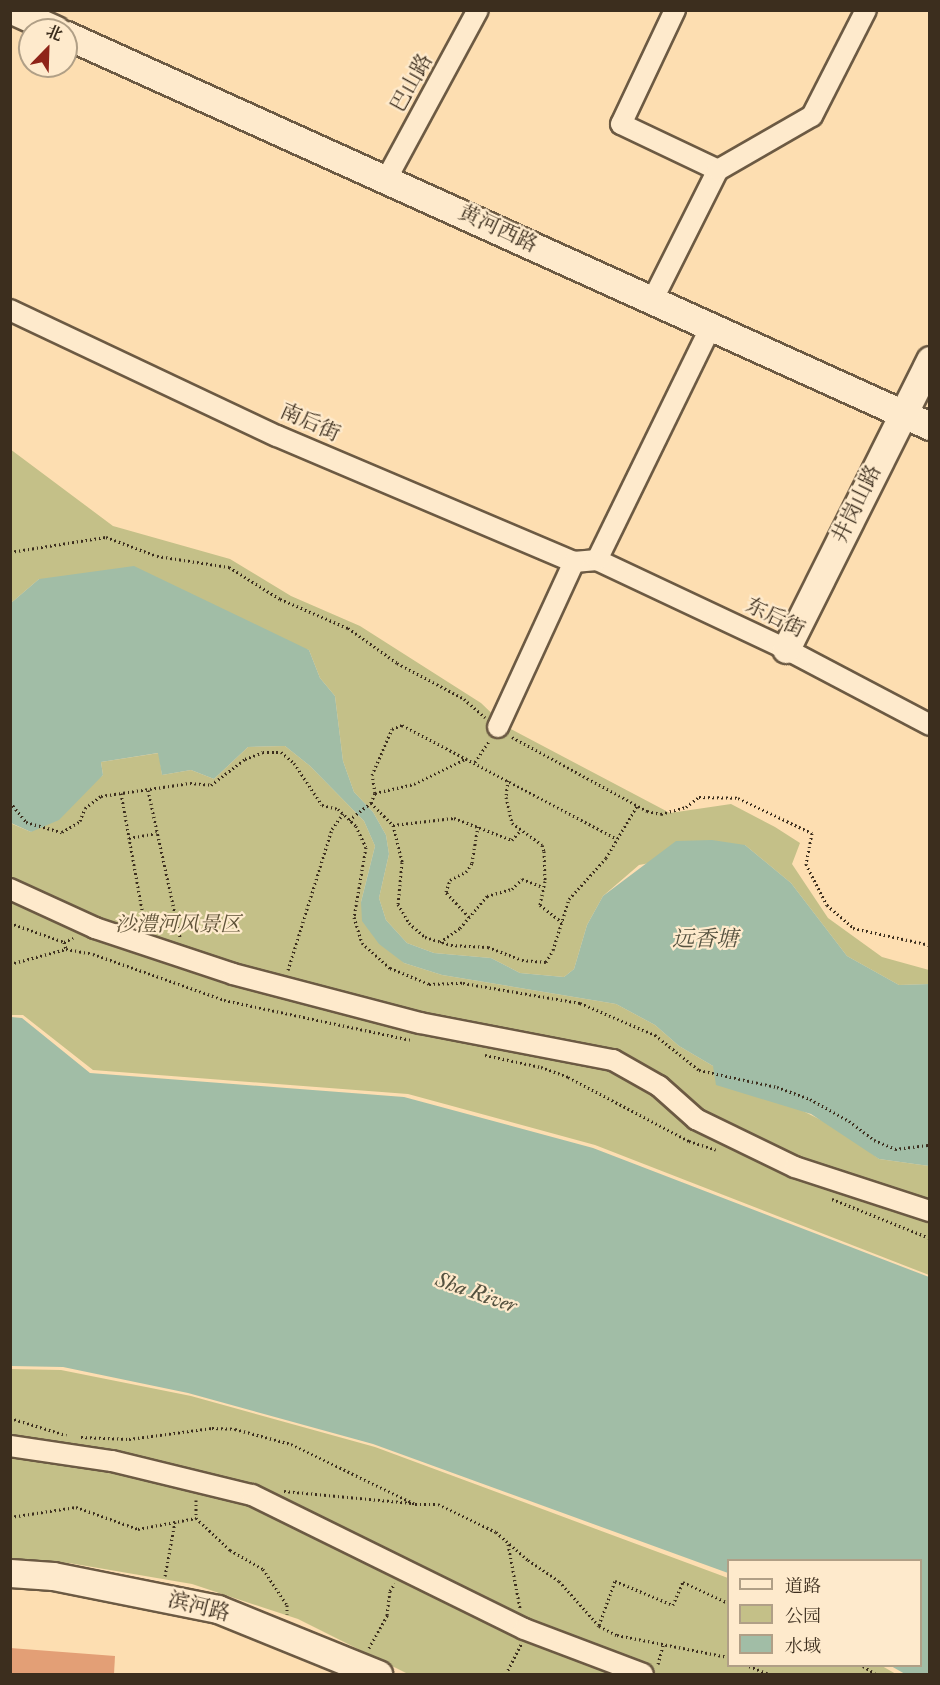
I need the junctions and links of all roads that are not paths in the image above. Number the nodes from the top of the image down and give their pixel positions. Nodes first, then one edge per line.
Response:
1 (12, 10) edge
2 (478, 10) edge
3 (675, 10) edge
4 (866, 10) edge
5 (30, 18) edge
6 (78, 40) edge
7 (718, 170) junction
8 (387, 178) junction
9 (653, 299) junction
10 (10, 310) edge
11 (711, 326) junction
12 (930, 360) edge
13 (903, 412) junction
14 (930, 426) edge
15 (597, 560) junction
16 (574, 562) junction
17 (786, 649) junction
18 (930, 725) edge
19 (498, 727) road end
20 (10, 889) edge
21 (930, 1211) edge
22 (10, 1446) edge
23 (10, 1573) edge
24 (348, 1668) edge
25 (378, 1674) edge
26 (643, 1674) edge

1 - 5 street
2 - 8 street, 巴山路
3 - 7 street
4 - 7 street
6 - 8 street, 黄河西路
7 - 9 street
8 - 9 street, 黄河西路
9 - 11 street, 黄河西路
10 - 16 street, 南后街
11 - 13 street, 黄河西路
11 - 15 street
12 - 13 street, 井岗山路
13 - 14 street, 黄河西路
13 - 17 street, 井岗山路
15 - 16 street, 南后街
15 - 17 street, 东后街
16 - 19 street
17 - 18 street, 东后街
20 - 21 street
22 - 26 street
23 - 24 street, 滨河路
24 - 25 street, 滨河路

